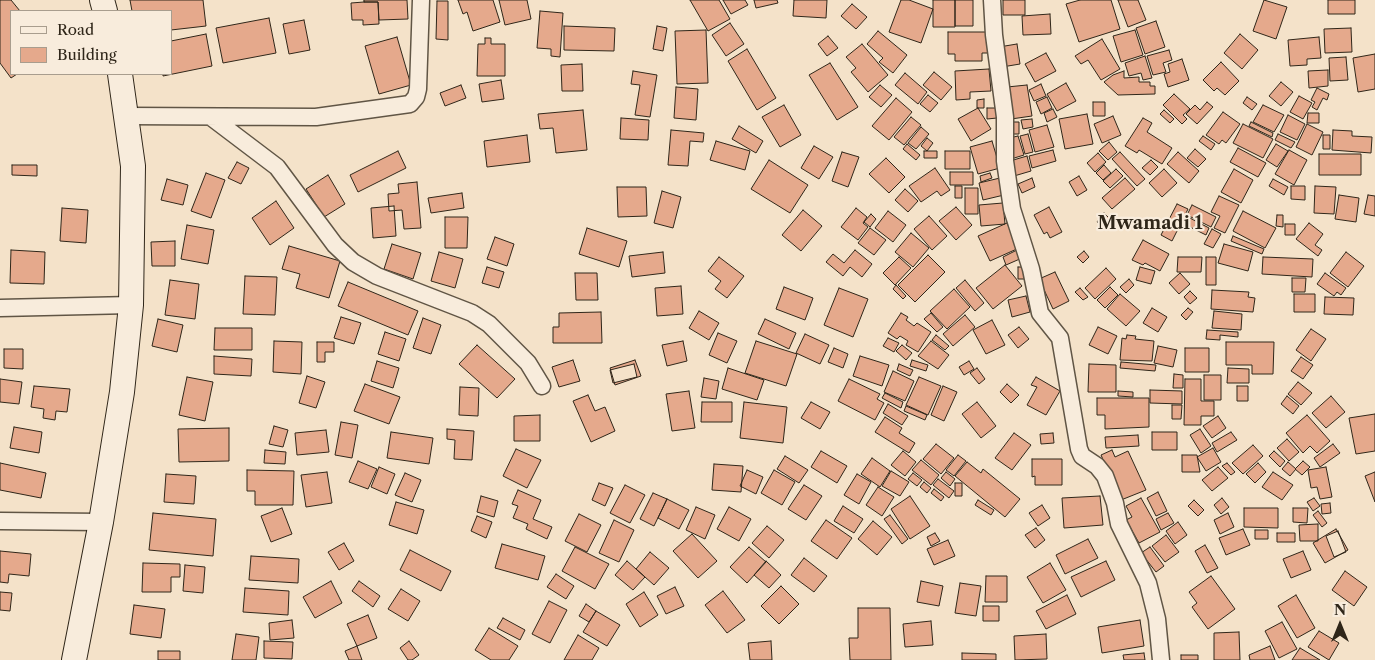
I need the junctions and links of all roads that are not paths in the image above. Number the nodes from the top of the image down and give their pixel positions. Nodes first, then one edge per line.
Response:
1 (421, 0) edge
2 (992, 0) edge
3 (120, 75) edge
4 (127, 116) junction
5 (211, 117) junction
6 (131, 305) junction
7 (0, 308) edge
8 (542, 386) dead end
9 (0, 521) edge
10 (101, 522) junction
11 (74, 660) edge
12 (1161, 660) edge

1 - 5 street
2 - 12 street
3 - 4 street
4 - 5 street
4 - 6 street
5 - 8 street
6 - 7 street
6 - 10 street
9 - 10 street
10 - 11 street

